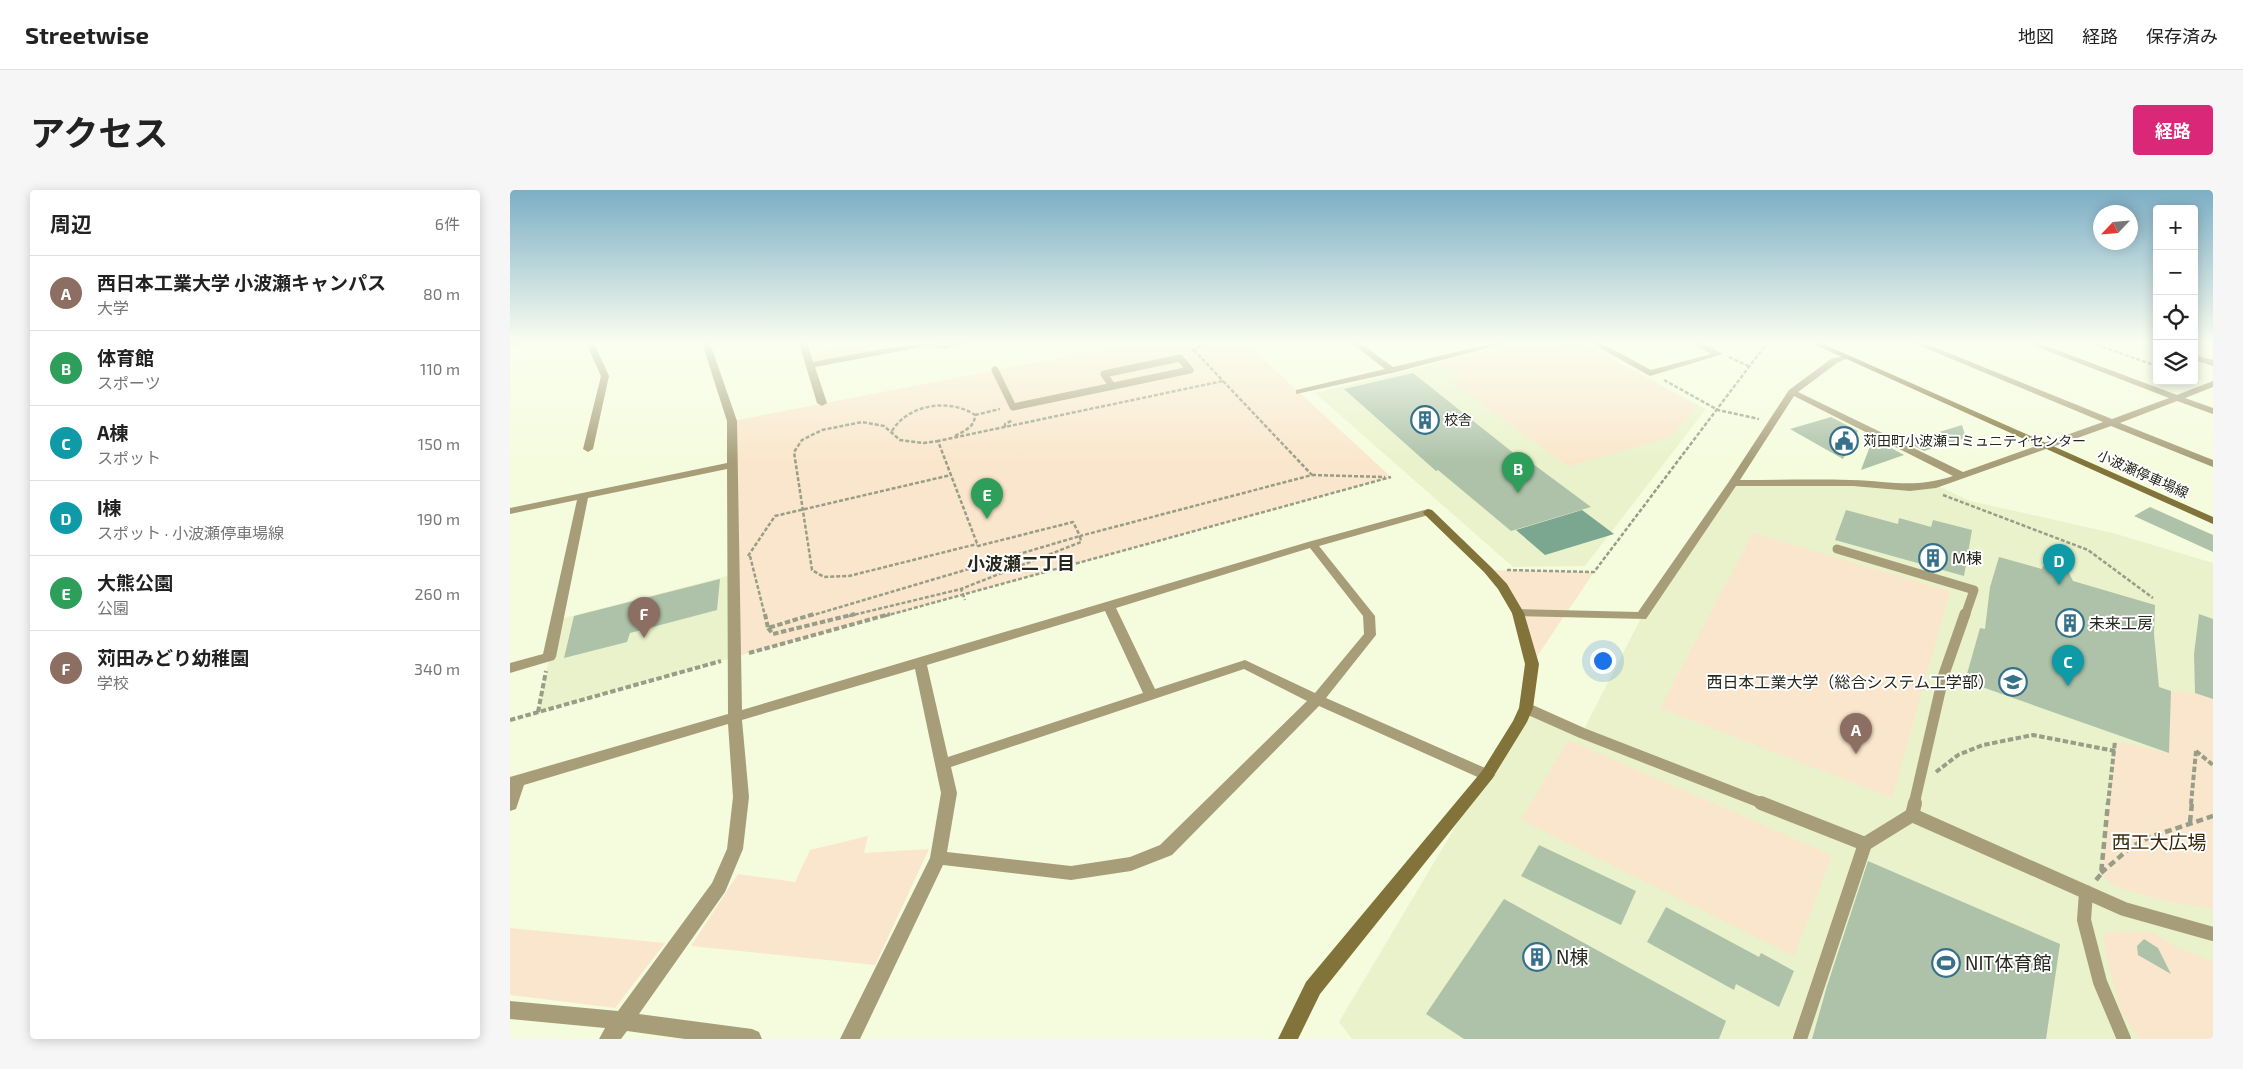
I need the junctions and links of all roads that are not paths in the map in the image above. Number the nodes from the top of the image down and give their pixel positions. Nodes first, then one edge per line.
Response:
1 (603, 383) edge
2 (719, 383) edge
3 (816, 383) edge
4 (1001, 383) edge
5 (1110, 383) edge
6 (1129, 383) edge
7 (1339, 383) edge
8 (1805, 383) edge
9 (1903, 383) edge
10 (2015, 383) edge
11 (2136, 383) edge
12 (2213, 384) edge
13 (1112, 386) junction
14 (1299, 392) dead end
15 (1792, 392) junction
16 (2177, 398) junction
17 (822, 403) dead end
18 (2213, 411) edge
19 (2112, 422) junction
20 (2047, 447) junction
21 (588, 449) dead end
22 (2213, 464) edge
23 (734, 465) junction
24 (1962, 476) junction
25 (1733, 483) junction
26 (583, 496) junction
27 (510, 511) edge
28 (2213, 521) edge
29 (1312, 544) junction
30 (1837, 548) dead end
31 (1109, 606) junction
32 (1518, 613) junction
33 (920, 663) junction
34 (510, 668) edge
35 (1151, 696) junction
36 (1317, 700) junction
37 (1526, 708) junction
38 (735, 716) junction
39 (944, 764) junction
40 (1487, 775) junction
41 (513, 782) edge
42 (510, 804) edge
43 (1912, 815) junction
44 (1865, 844) junction
45 (938, 858) junction
46 (2086, 892) junction
47 (2213, 934) edge
48 (510, 1010) edge
49 (624, 1021) junction
50 (609, 1039) edge
51 (752, 1039) edge
52 (850, 1039) edge
53 (1288, 1039) edge
54 (1800, 1039) edge
55 (2124, 1039) edge

1 - 21 street
2 - 23 street
3 - 17 street
4 - 13 lane
5 - 13 lane
6 - 13 lane
7 - 14 street
8 - 15 street
9 - 20 street, 小波瀬停車場線
10 - 19 street
11 - 16 street
12 - 16 street
15 - 24 street
15 - 25 street
16 - 18 street
16 - 19 street
19 - 20 street
19 - 22 street
20 - 24 street
20 - 28 street, 小波瀬停車場線
23 - 26 street
23 - 38 street
24 - 25 street
25 - 32 street
26 - 27 street
26 - 34 street
29 - 31 street
29 - 32 street
29 - 36 street
30 - 43 lane
31 - 33 street
31 - 35 street
32 - 37 street
33 - 38 street
33 - 39 street
35 - 36 street
35 - 39 street
36 - 40 street
36 - 45 street
37 - 40 street
37 - 44 lane
38 - 41 street
38 - 49 street
39 - 45 street
40 - 53 street
41 - 42 street
43 - 44 lane
43 - 46 lane
44 - 54 lane
45 - 52 street
46 - 47 lane
46 - 55 lane
48 - 49 street
49 - 50 street
49 - 51 street

